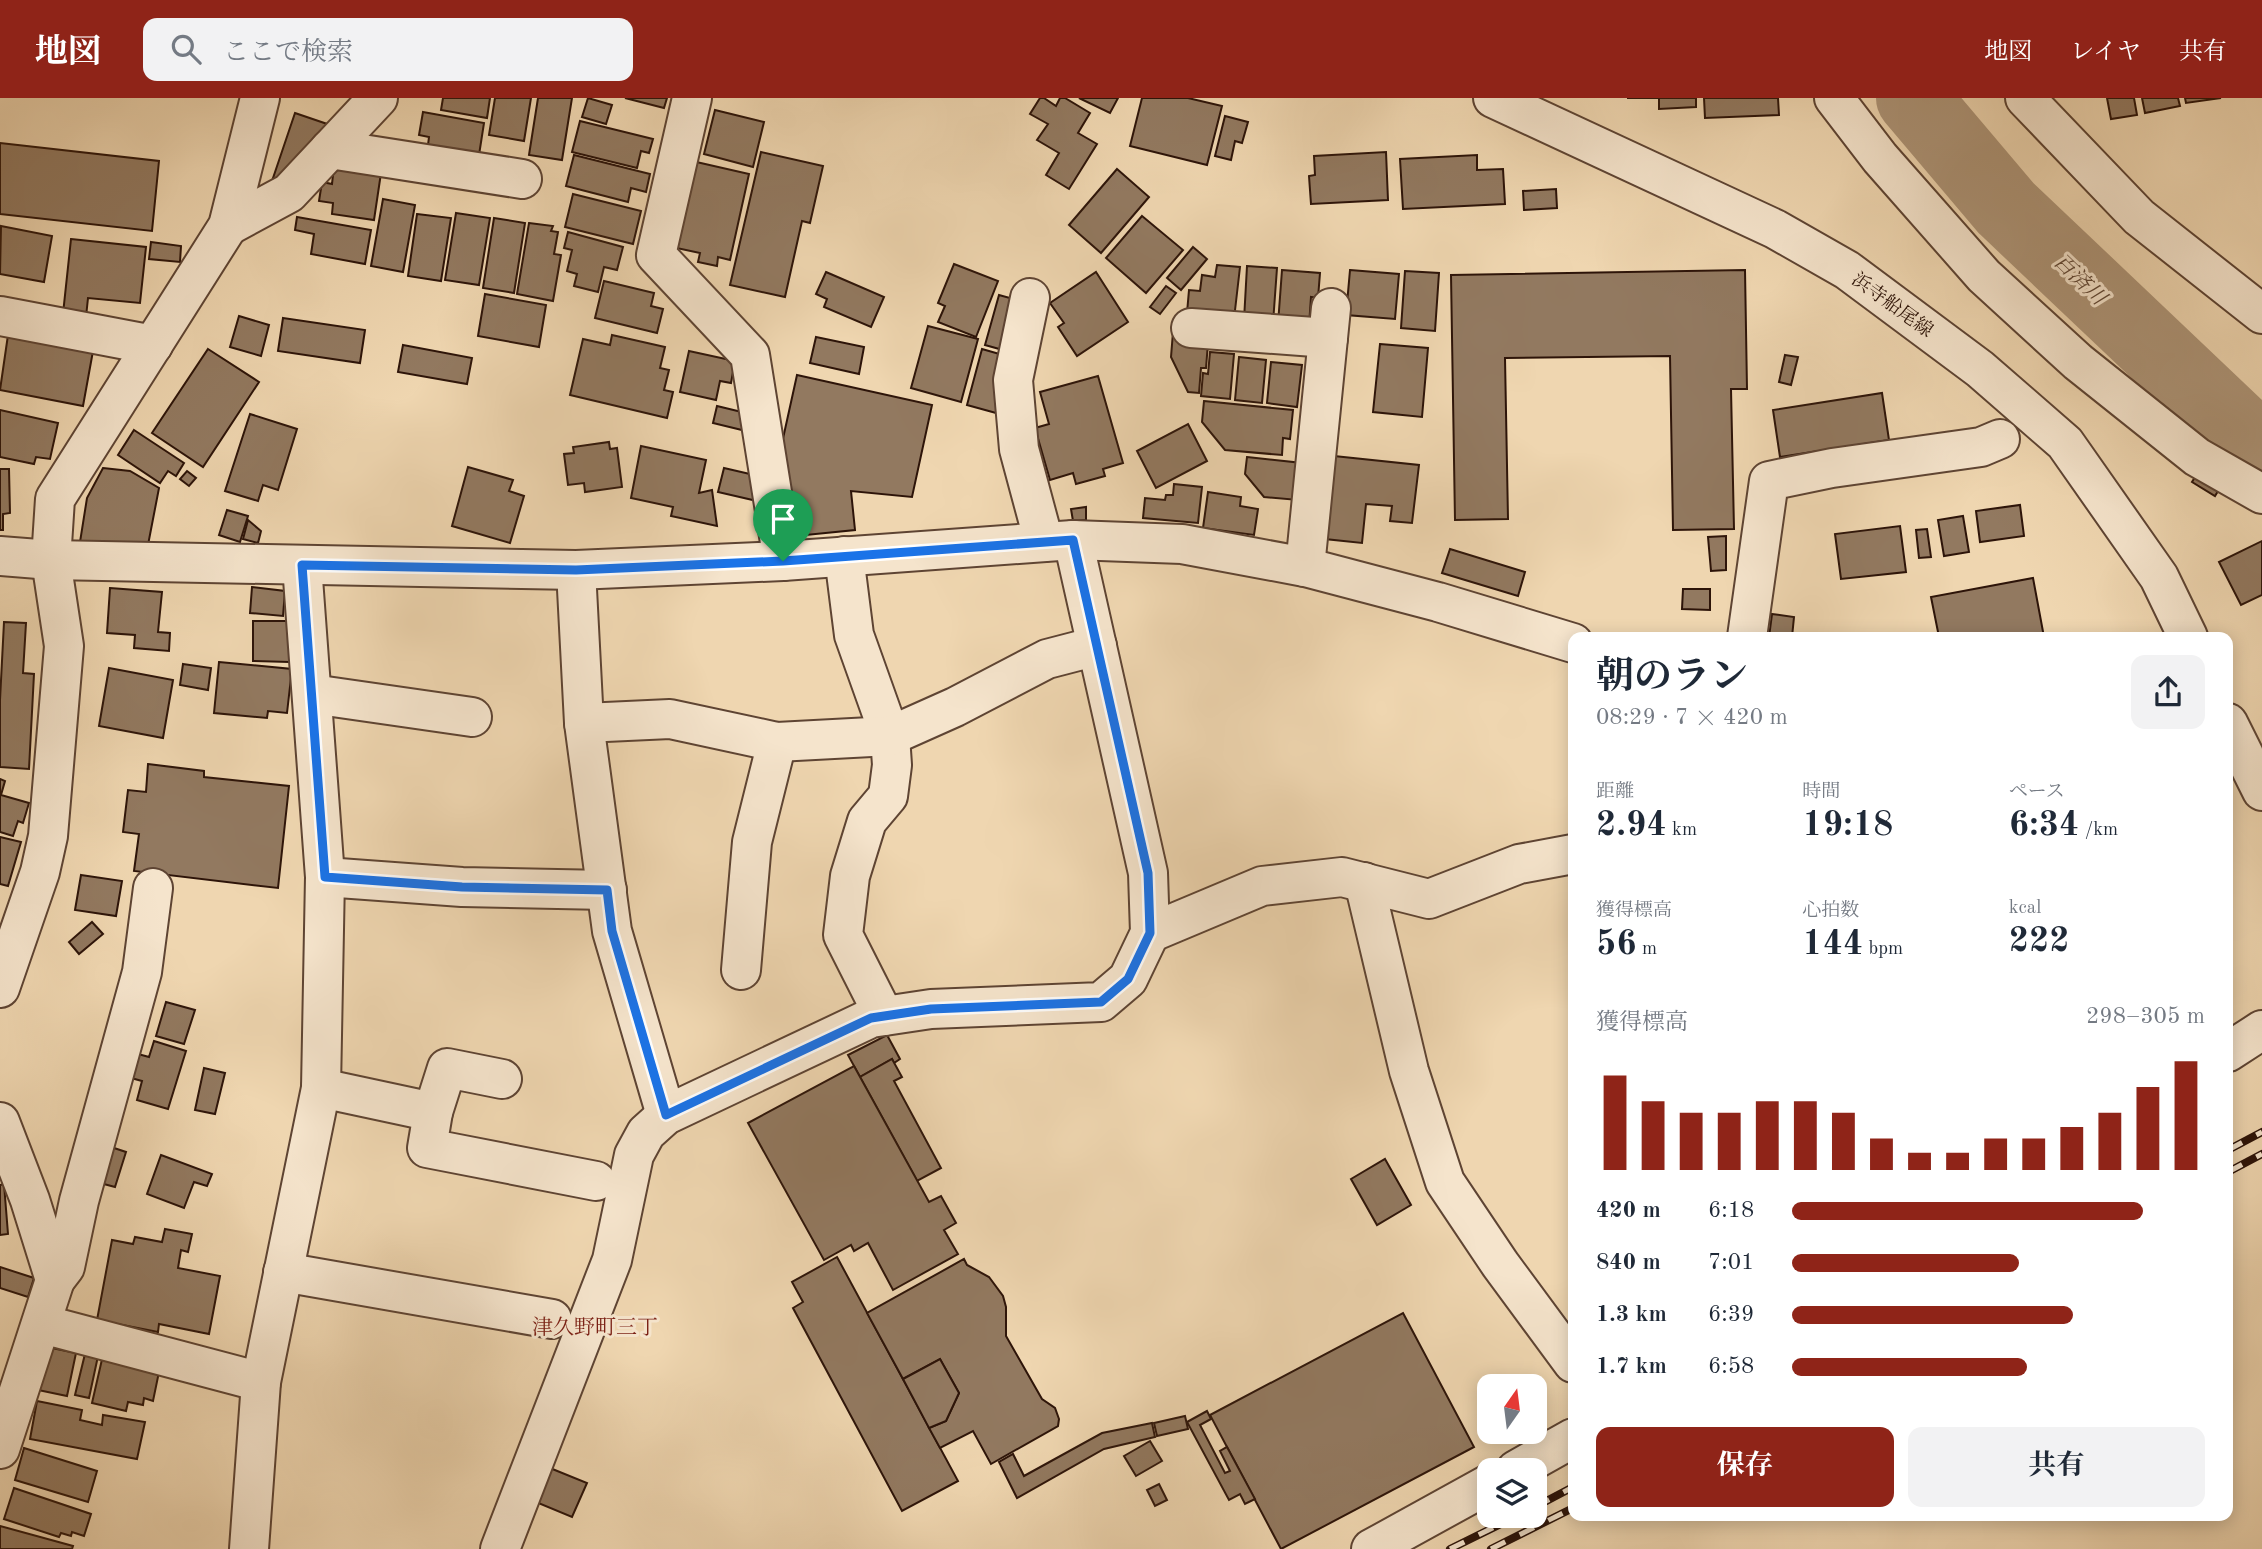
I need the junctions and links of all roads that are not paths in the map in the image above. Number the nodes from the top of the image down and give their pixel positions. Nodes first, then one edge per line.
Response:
1 (260, 98) edge
2 (378, 98) edge
3 (692, 98) edge
4 (1493, 98) edge
5 (1834, 98) edge
6 (2047, 107) edge
7 (330, 149) junction
8 (522, 179) dead end
9 (228, 226) junction
10 (1030, 298) dead end
11 (2262, 314) edge
12 (0, 316) edge
13 (1191, 328) dead end
14 (153, 345) junction
15 (2000, 439) dead end
16 (2262, 494) edge
17 (1058, 541) junction
18 (0, 556) edge
19 (844, 556) junction
20 (51, 560) junction
21 (783, 561) junction
22 (302, 565) junction
23 (1305, 567) junction
24 (576, 570) junction
25 (1748, 632) edge
26 (2186, 632) edge
27 (1568, 641) edge
28 (1097, 646) junction
29 (312, 694) junction
30 (472, 717) dead end
31 (584, 723) junction
32 (2233, 733) edge
33 (890, 736) junction
34 (776, 743) junction
35 (2250, 767) edge
36 (1568, 855) edge
37 (325, 877) junction
38 (1364, 882) junction
39 (153, 888) dead end
40 (607, 890) junction
41 (1150, 933) junction
42 (741, 970) dead end
43 (0, 988) edge
44 (884, 1016) junction
45 (2262, 1030) edge
46 (2233, 1049) edge
47 (502, 1079) dead end
48 (321, 1088) junction
49 (433, 1112) junction
50 (666, 1115) junction
51 (0, 1122) edge
52 (596, 1181) dead end
53 (283, 1272) junction
54 (55, 1280) junction
55 (552, 1319) dead end
56 (42, 1324) junction
57 (1568, 1356) edge
58 (261, 1382) junction
59 (1568, 1441) edge
60 (0, 1450) edge
61 (1537, 1458) edge
62 (1477, 1491) edge
63 (249, 1549) edge
64 (500, 1549) edge
65 (1371, 1549) edge

1 - 9 street
2 - 7 street
3 - 21 street
4 - 26 street, 浜寺船尾線
5 - 16 street
6 - 11 street
7 - 8 street
7 - 9 street
9 - 14 street
10 - 17 street
12 - 14 street
13 - 23 street
14 - 20 street
15 - 25 street
17 - 19 street
17 - 23 street
17 - 28 street
18 - 20 street
19 - 21 street
19 - 33 street
20 - 22 street
20 - 43 street
21 - 24 street
22 - 24 street
22 - 29 street
23 - 27 street
24 - 31 street
28 - 33 street
28 - 41 street
29 - 30 street
29 - 37 street
31 - 34 street
31 - 40 street
32 - 35 street
33 - 34 street
33 - 44 street
34 - 42 street
36 - 38 street
37 - 40 street
37 - 48 street
38 - 41 street
38 - 57 street
39 - 54 street
40 - 50 street
41 - 44 street
44 - 50 street
45 - 46 street
47 - 49 street
48 - 49 street
48 - 53 street
49 - 52 street
50 - 64 street
51 - 54 street
53 - 55 street
53 - 58 street
54 - 56 street
56 - 58 street
56 - 60 street
58 - 63 street
59 - 61 street
62 - 65 street

